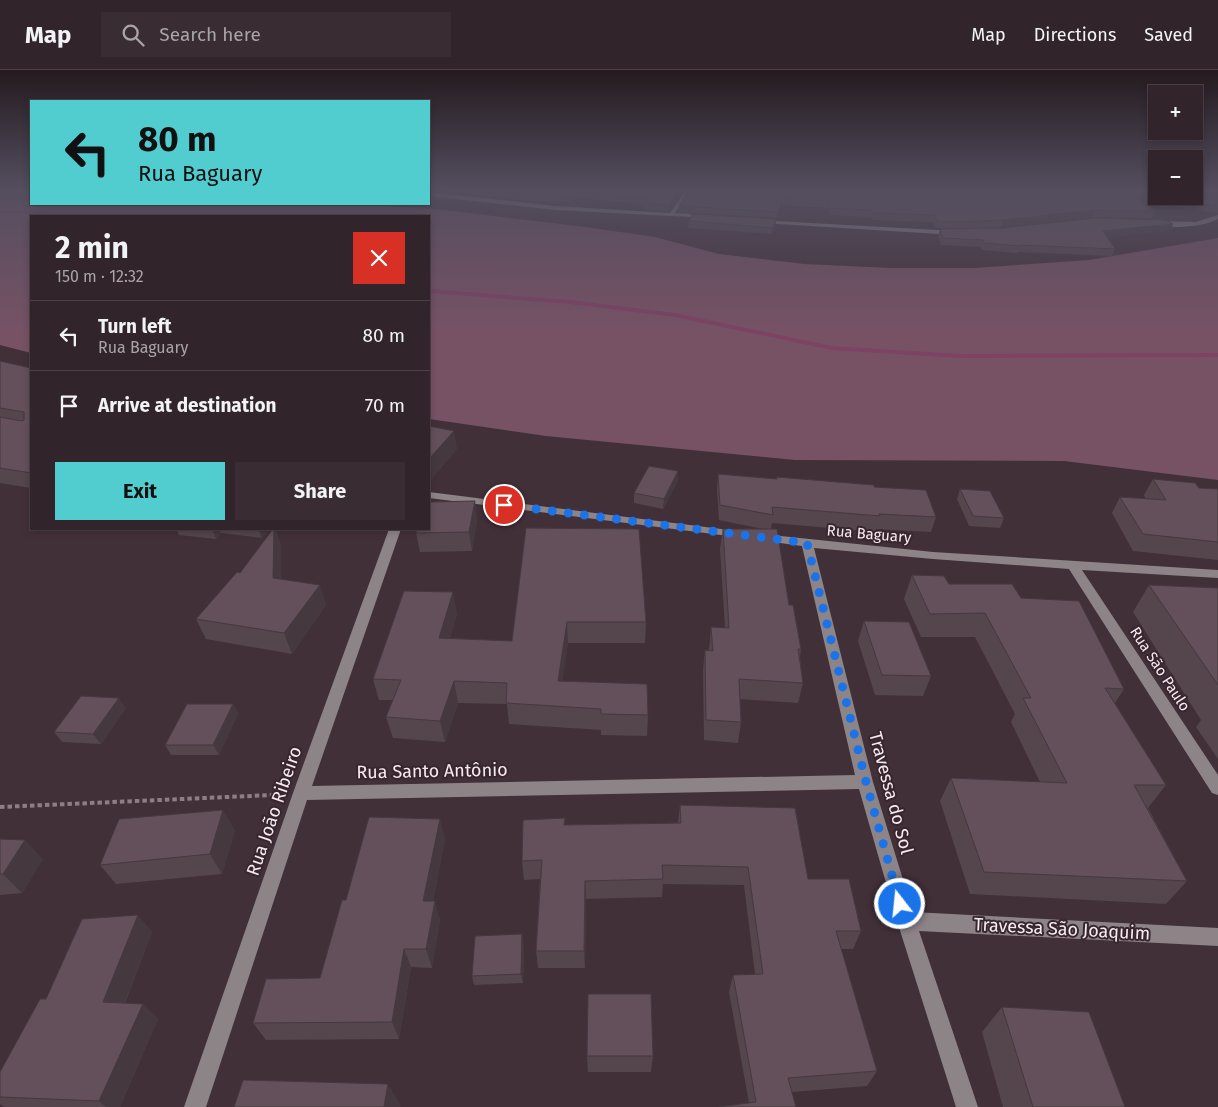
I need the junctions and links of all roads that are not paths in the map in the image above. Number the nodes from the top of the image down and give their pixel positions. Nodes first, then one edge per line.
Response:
1 (430, 495) edge
2 (395, 530) edge
3 (807, 543) junction
4 (1074, 567) junction
5 (1218, 574) edge
6 (866, 782) junction
7 (1218, 788) edge
8 (301, 794) junction
9 (906, 921) junction
10 (1218, 937) edge
11 (195, 1107) edge
12 (967, 1107) edge

1 - 3 street, Rua Baguary
2 - 8 street, Rua João Ribeiro
3 - 4 street, Rua Baguary
3 - 6 street, Travessa do Sol
4 - 5 street, Rua Baguary
4 - 7 street, Rua São Paulo
6 - 8 street, Rua Santo Antônio
6 - 9 street, Travessa do Sol
8 - 11 street, Rua João Ribeiro
9 - 10 street, Travessa São Joaquim
9 - 12 street, Travessa do Sol

